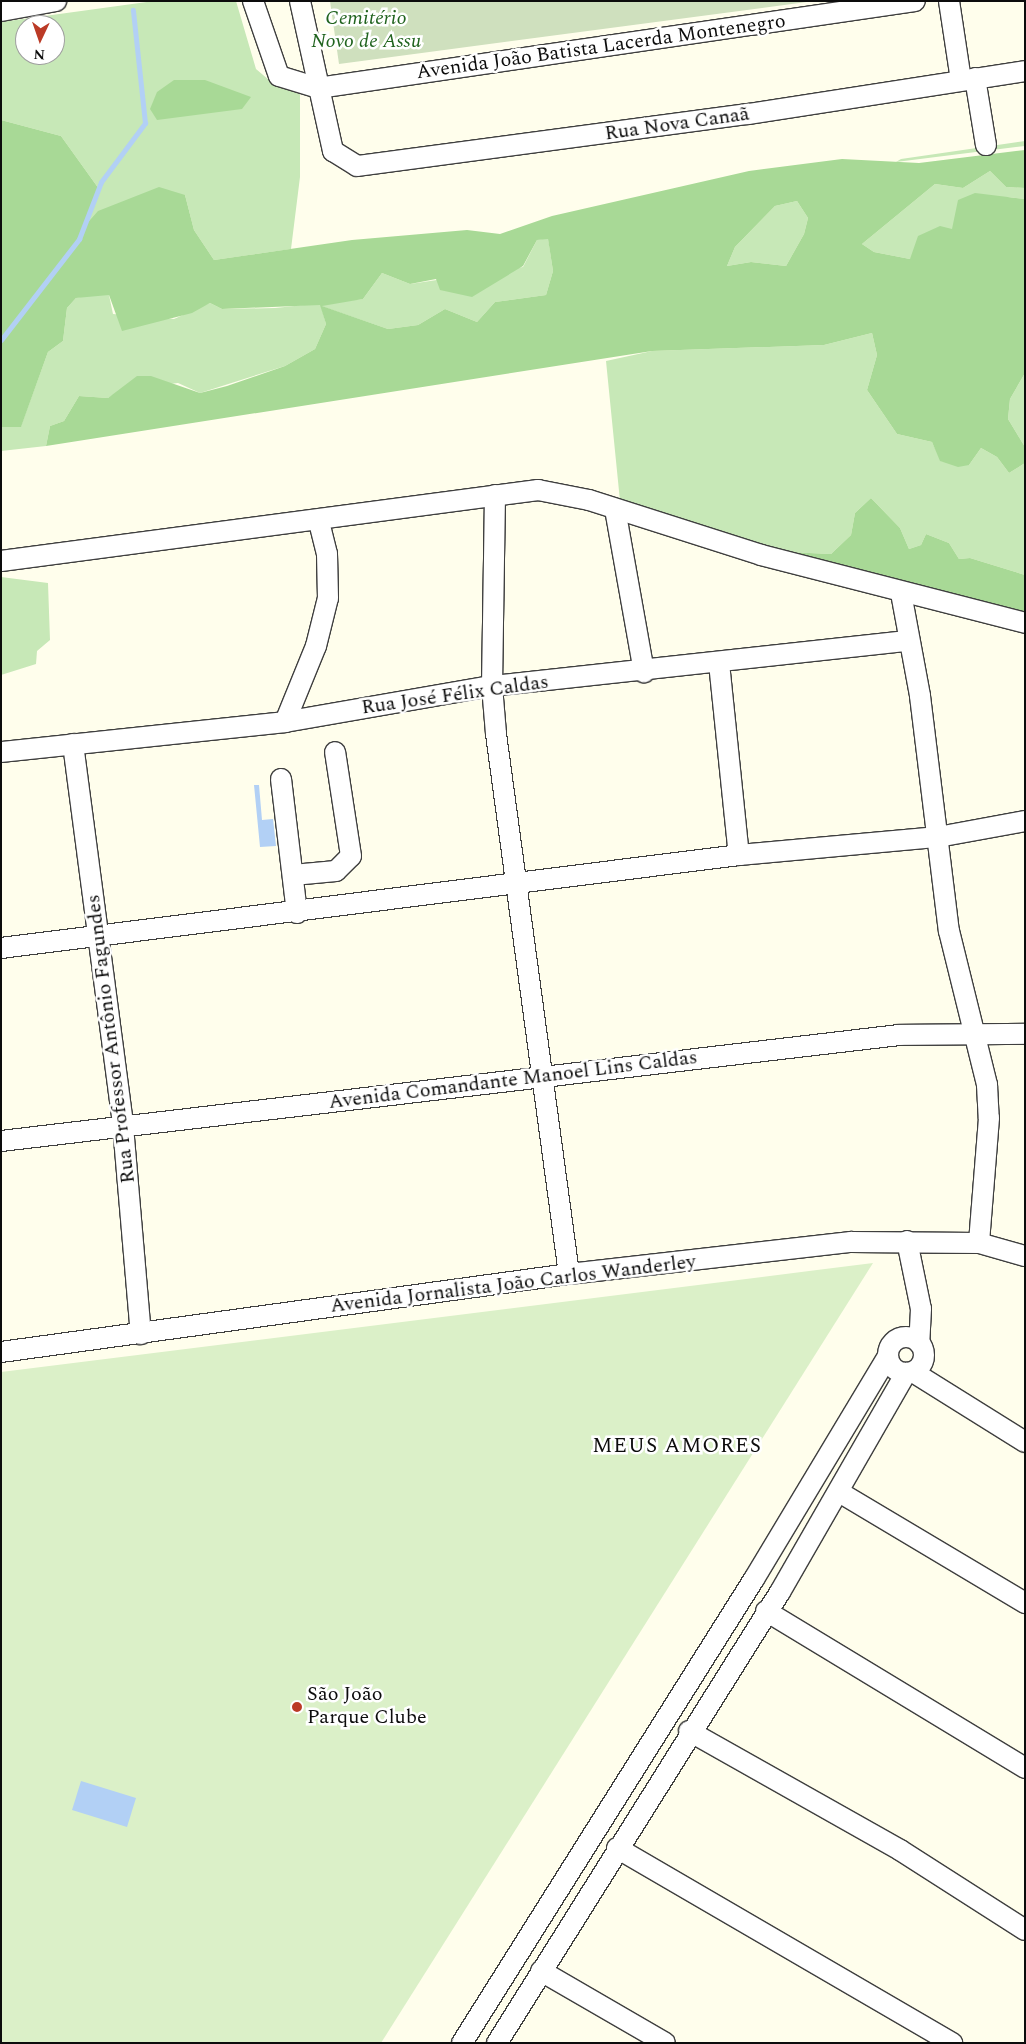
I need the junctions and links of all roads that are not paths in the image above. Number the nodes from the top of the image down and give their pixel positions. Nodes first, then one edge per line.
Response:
1 (56, 1) edge
2 (253, 1) edge
3 (300, 1) edge
4 (915, 1) edge
5 (949, 1) edge
6 (1, 11) edge
7 (1025, 71) edge
8 (968, 79) junction
9 (318, 88) junction
10 (986, 145) dead end
11 (495, 494) junction
12 (615, 510) junction
13 (319, 521) junction
14 (1, 561) edge
15 (901, 593) junction
16 (1025, 623) edge
17 (909, 642) junction
18 (719, 663) junction
19 (644, 672) junction
20 (492, 686) junction
21 (285, 722) junction
22 (72, 744) junction
23 (1, 752) edge
24 (335, 752) dead end
25 (281, 779) dead end
26 (1025, 821) edge
27 (938, 837) junction
28 (739, 855) junction
29 (293, 875) junction
30 (514, 887) junction
31 (297, 913) junction
32 (100, 937) junction
33 (1, 948) edge
34 (972, 1031) junction
35 (1024, 1031) edge
36 (546, 1076) junction
37 (123, 1126) junction
38 (1, 1141) edge
39 (907, 1241) junction
40 (979, 1243) junction
41 (1025, 1256) edge
42 (570, 1274) junction
43 (141, 1334) junction
44 (919, 1343) junction
45 (1, 1352) edge
46 (888, 1356) junction
47 (910, 1372) junction
48 (1025, 1442) edge
49 (839, 1492) junction
50 (754, 1579) junction
51 (780, 1592) junction
52 (1025, 1603) edge
53 (766, 1611) junction
54 (732, 1614) junction
55 (753, 1631) junction
56 (689, 1731) junction
57 (1025, 1768) edge
58 (602, 1820) junction
59 (583, 1848) junction
60 (616, 1848) junction
61 (1025, 1930) edge
62 (541, 1971) junction
63 (462, 2043) edge
64 (497, 2043) edge
65 (665, 2043) edge
66 (952, 2043) edge

1 - 6 street
2 - 9 street
3 - 9 street
4 - 9 street, Avenida João Batista Lacerda Montenegro
5 - 8 street
7 - 8 street, Rua Nova Canaã
8 - 9 street, Rua Nova Canaã
8 - 10 street
11 - 12 street
11 - 13 street
11 - 20 street
12 - 15 street
12 - 19 street
13 - 14 street
13 - 21 street
15 - 16 street
15 - 17 street
17 - 18 street, Rua José Félix Caldas
17 - 27 street
18 - 19 street, Rua José Félix Caldas
18 - 28 street
19 - 20 street, Rua José Félix Caldas
20 - 21 street, Rua José Félix Caldas
20 - 30 street
21 - 22 street, Rua José Félix Caldas
22 - 23 street, Rua José Félix Caldas
22 - 32 street, Rua Professor Antônio Fagundes
24 - 29 street
25 - 29 street
26 - 27 street
27 - 28 street
27 - 34 street
28 - 30 street
29 - 31 street
30 - 31 street
30 - 36 street
31 - 32 street
32 - 33 street
32 - 37 street, Rua Professor Antônio Fagundes
34 - 35 street, Avenida Comandante Manoel Lins Caldas
34 - 36 street, Avenida Comandante Manoel Lins Caldas
34 - 40 street
36 - 37 street, Avenida Comandante Manoel Lins Caldas
36 - 42 street
37 - 38 street, Avenida Comandante Manoel Lins Caldas
37 - 43 street, Rua Professor Antônio Fagundes
39 - 40 street, Avenida Jornalista João Carlos Wanderley
39 - 42 street, Avenida Jornalista João Carlos Wanderley
39 - 44 street
40 - 41 street, Avenida Jornalista João Carlos Wanderley
42 - 43 street, Avenida Jornalista João Carlos Wanderley
43 - 45 street, Avenida Jornalista João Carlos Wanderley
44 - 46 street
44 - 47 street
46 - 47 street
46 - 50 street
47 - 48 street
47 - 49 street
49 - 51 street
49 - 52 street
50 - 51 street
50 - 54 street
51 - 53 street
53 - 55 street
53 - 57 street
54 - 55 street
54 - 58 street
55 - 56 street
56 - 60 street
56 - 61 street
58 - 59 street
58 - 60 street
59 - 60 street
59 - 63 street
60 - 62 street
60 - 66 street
62 - 64 street
62 - 65 street

